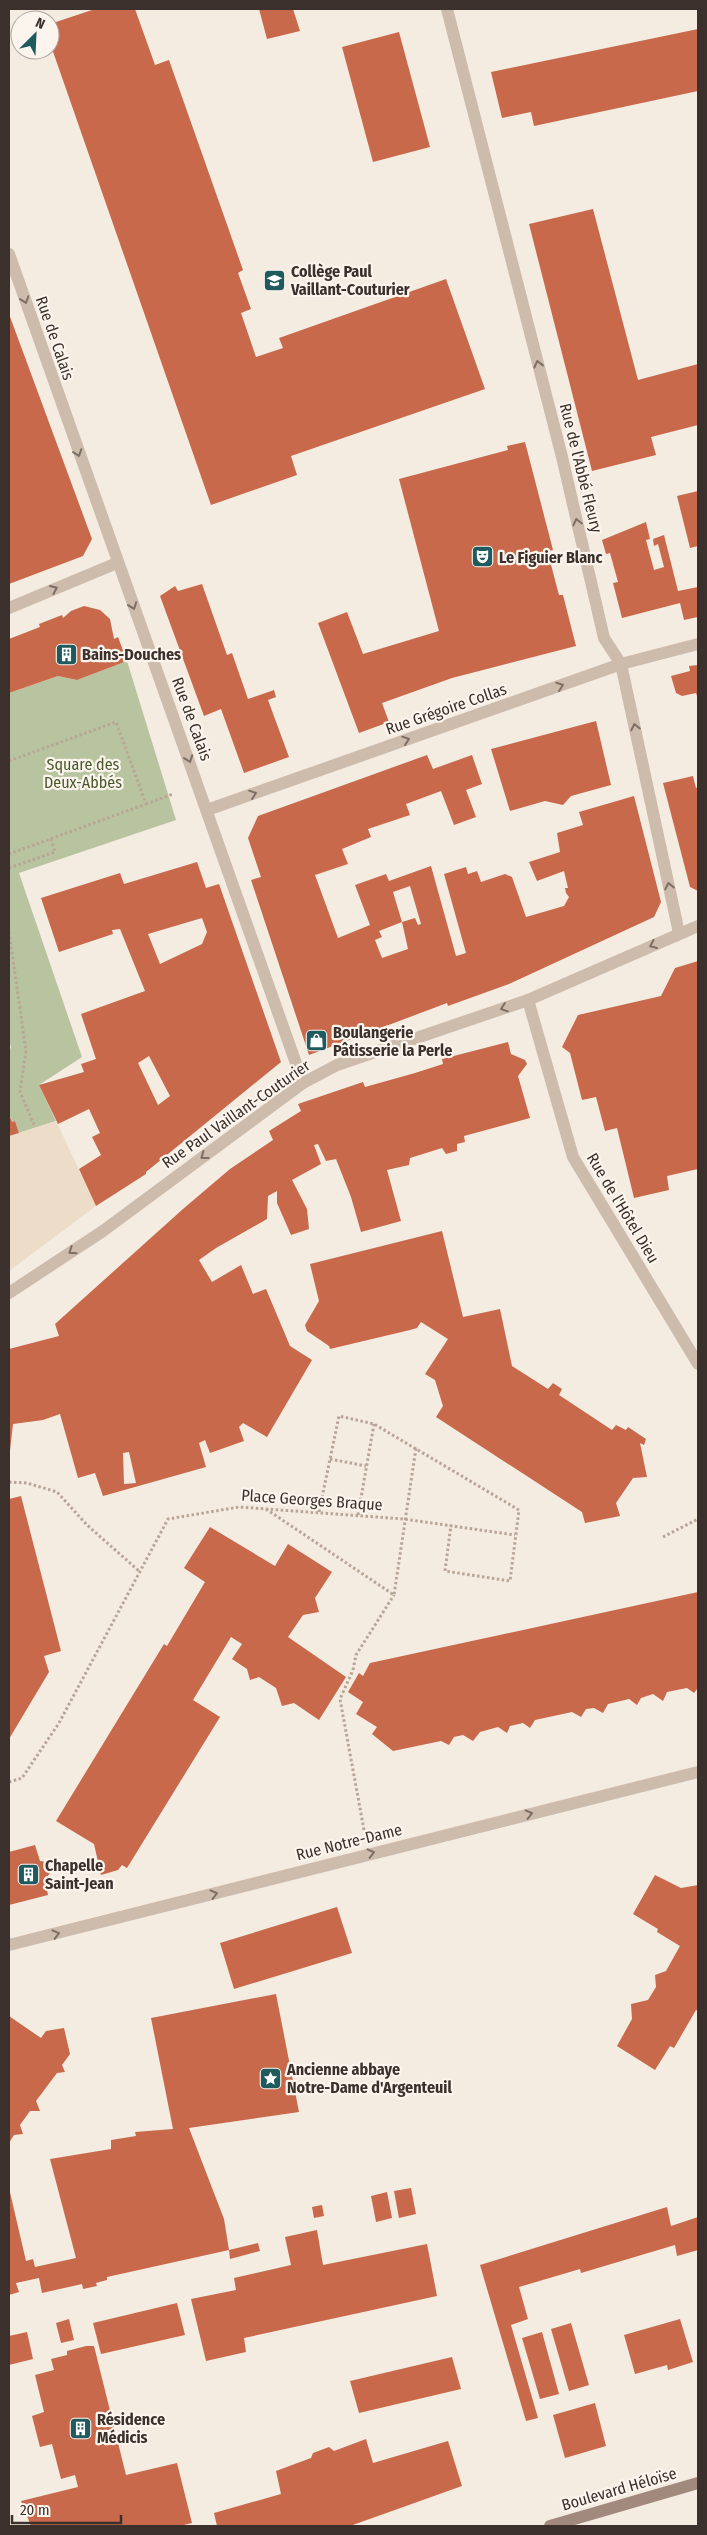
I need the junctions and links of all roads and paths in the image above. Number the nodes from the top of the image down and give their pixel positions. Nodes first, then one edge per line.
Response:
1 (447, 9) edge
2 (9, 254) edge
3 (117, 563) junction
4 (9, 608) edge
5 (698, 644) edge
6 (621, 664) junction
7 (9, 761) edge
8 (207, 810) junction
9 (51, 838) junction
10 (9, 854) edge
11 (9, 868) edge
12 (698, 926) edge
13 (9, 932) edge
14 (680, 934) junction
15 (528, 1000) junction
16 (303, 1083) junction
17 (35, 1127) dead end
18 (9, 1293) edge
19 (698, 1364) edge
20 (374, 1424) junction
21 (416, 1448) junction
22 (330, 1459) junction
23 (366, 1466) junction
24 (9, 1482) edge
25 (265, 1508) junction
26 (320, 1512) junction
27 (358, 1515) junction
28 (404, 1519) junction
29 (698, 1519) edge
30 (452, 1526) junction
31 (515, 1535) junction
32 (663, 1536) dead end
33 (139, 1572) junction
34 (394, 1595) junction
35 (698, 1772) edge
36 (9, 1782) edge
37 (368, 1854) junction
38 (9, 1945) edge
39 (698, 2483) edge
40 (550, 2526) edge

6 -> 1 street, Rue de l'Abbé Fleury
2 -> 3 street, Rue de Calais
4 -> 3 street
3 -> 8 street, Rue de Calais
5 - 6 street, Rue Grégoire Collas
8 -> 6 street, Rue Grégoire Collas
14 -> 6 street, Rue de l'Abbé Fleury
7 - 9 path
8 - 16 street, Rue de Calais
9 - 10 path
9 - 11 path
12 - 14 street, Rue Paul Vaillant-Couturier
13 - 17 path
14 -> 15 street, Rue Paul Vaillant-Couturier
15 -> 16 street, Rue Paul Vaillant-Couturier
15 - 19 street, Rue de l'Hôtel Dieu
16 -> 18 street, Rue Paul Vaillant-Couturier
20 - 21 path
20 - 22 path
20 - 23 path
21 - 28 path
21 - 31 path
22 - 23 path
22 - 26 path
23 - 27 path
24 - 33 path
25 - 26 path, Place Georges Braque
25 - 33 path, Place Georges Braque
25 - 34 path
26 - 27 path, Place Georges Braque
27 - 28 path, Place Georges Braque
28 - 30 path, Place Georges Braque
28 - 34 path
29 - 32 path
30 - 31 path, Place Georges Braque
30 - 31 path
33 - 36 path, Place Georges Braque
34 - 37 path
37 -> 35 street, Rue Notre-Dame
38 -> 37 street, Rue Notre-Dame
39 - 40 main road, Boulevard Héloïse

